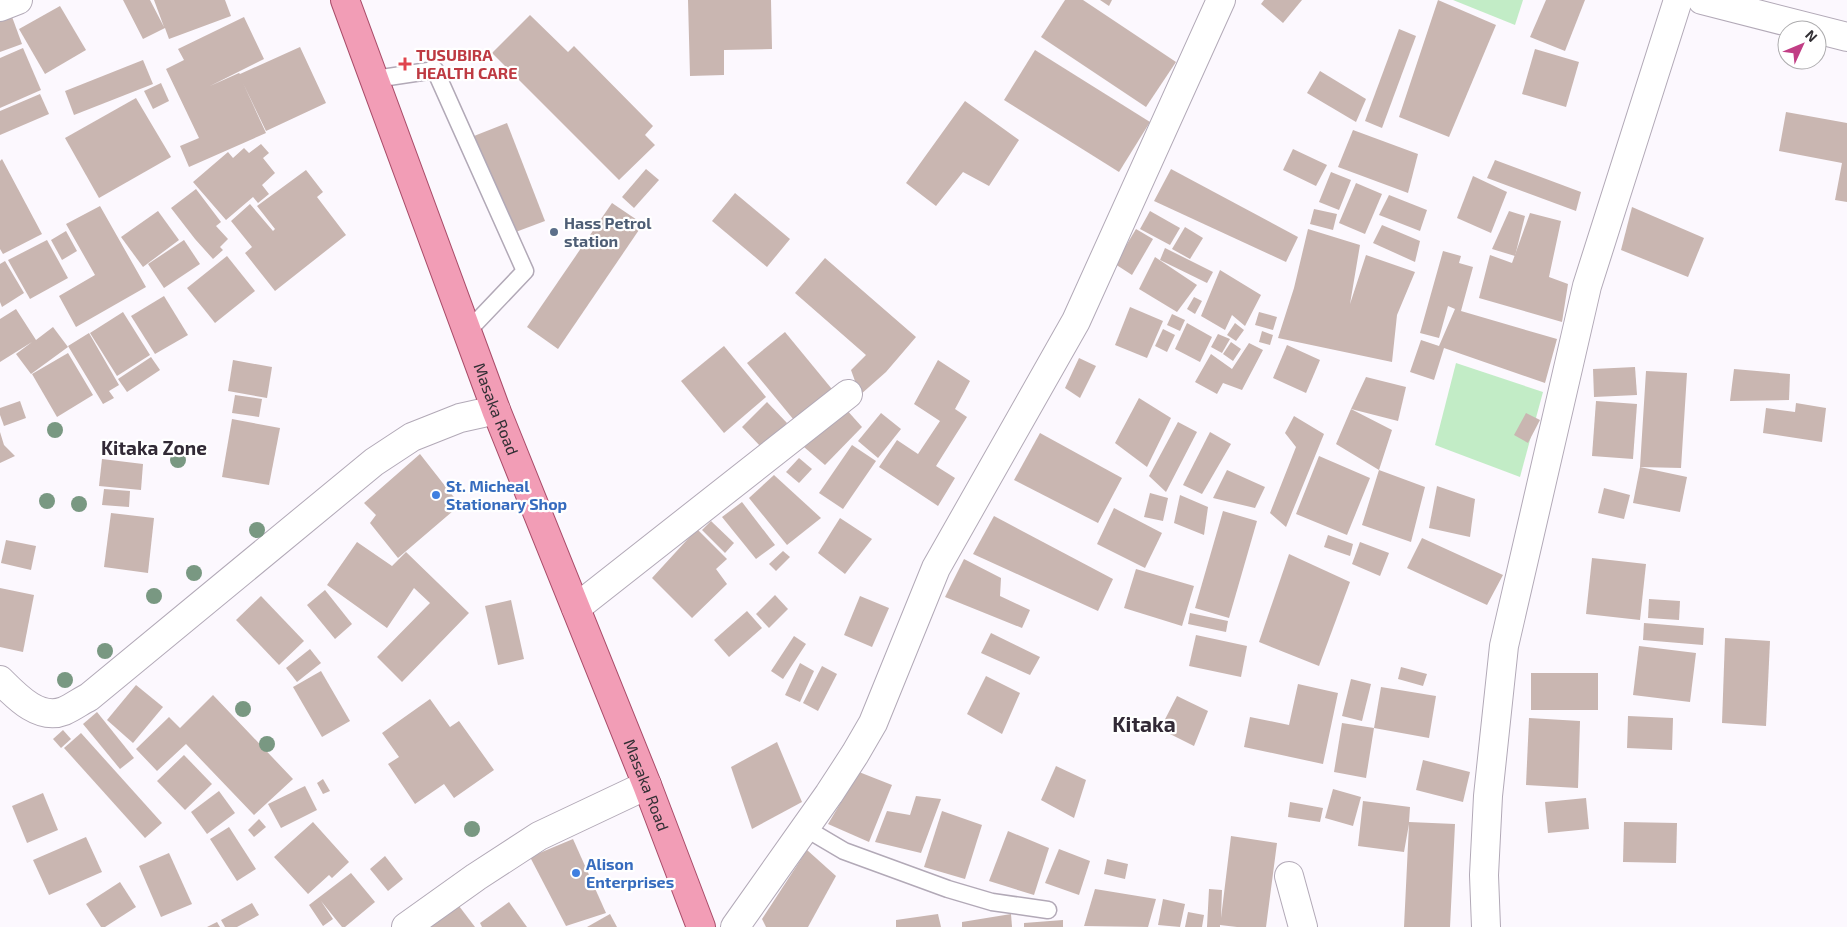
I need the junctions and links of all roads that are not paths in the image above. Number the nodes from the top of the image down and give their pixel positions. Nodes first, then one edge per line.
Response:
1 (18, 0) edge
2 (345, 0) edge
3 (1221, 0) edge
4 (1678, 0) edge
5 (1702, 0) edge
6 (0, 7) edge
7 (1847, 37) edge
8 (375, 79) junction
9 (467, 332) junction
10 (848, 394) dead end
11 (496, 410) junction
12 (576, 608) junction
13 (0, 680) edge
14 (647, 785) junction
15 (805, 828) junction
16 (1288, 876) dead end
17 (1048, 910) dead end
18 (406, 927) edge
19 (701, 927) edge
20 (735, 927) edge
21 (1303, 927) edge
22 (1486, 927) edge

1 - 6 street
2 - 8 main road, Masaka Road
3 - 15 street
4 - 22 street
5 - 7 street
8 - 9 main road, Masaka Road
8 - 9 lane
9 - 11 main road, Masaka Road
10 - 12 street
11 - 12 main road, Masaka Road
11 - 13 street
12 - 14 main road, Masaka Road
14 - 18 street
14 - 19 main road, Masaka Road
15 - 17 lane
15 - 20 street
16 - 21 street

